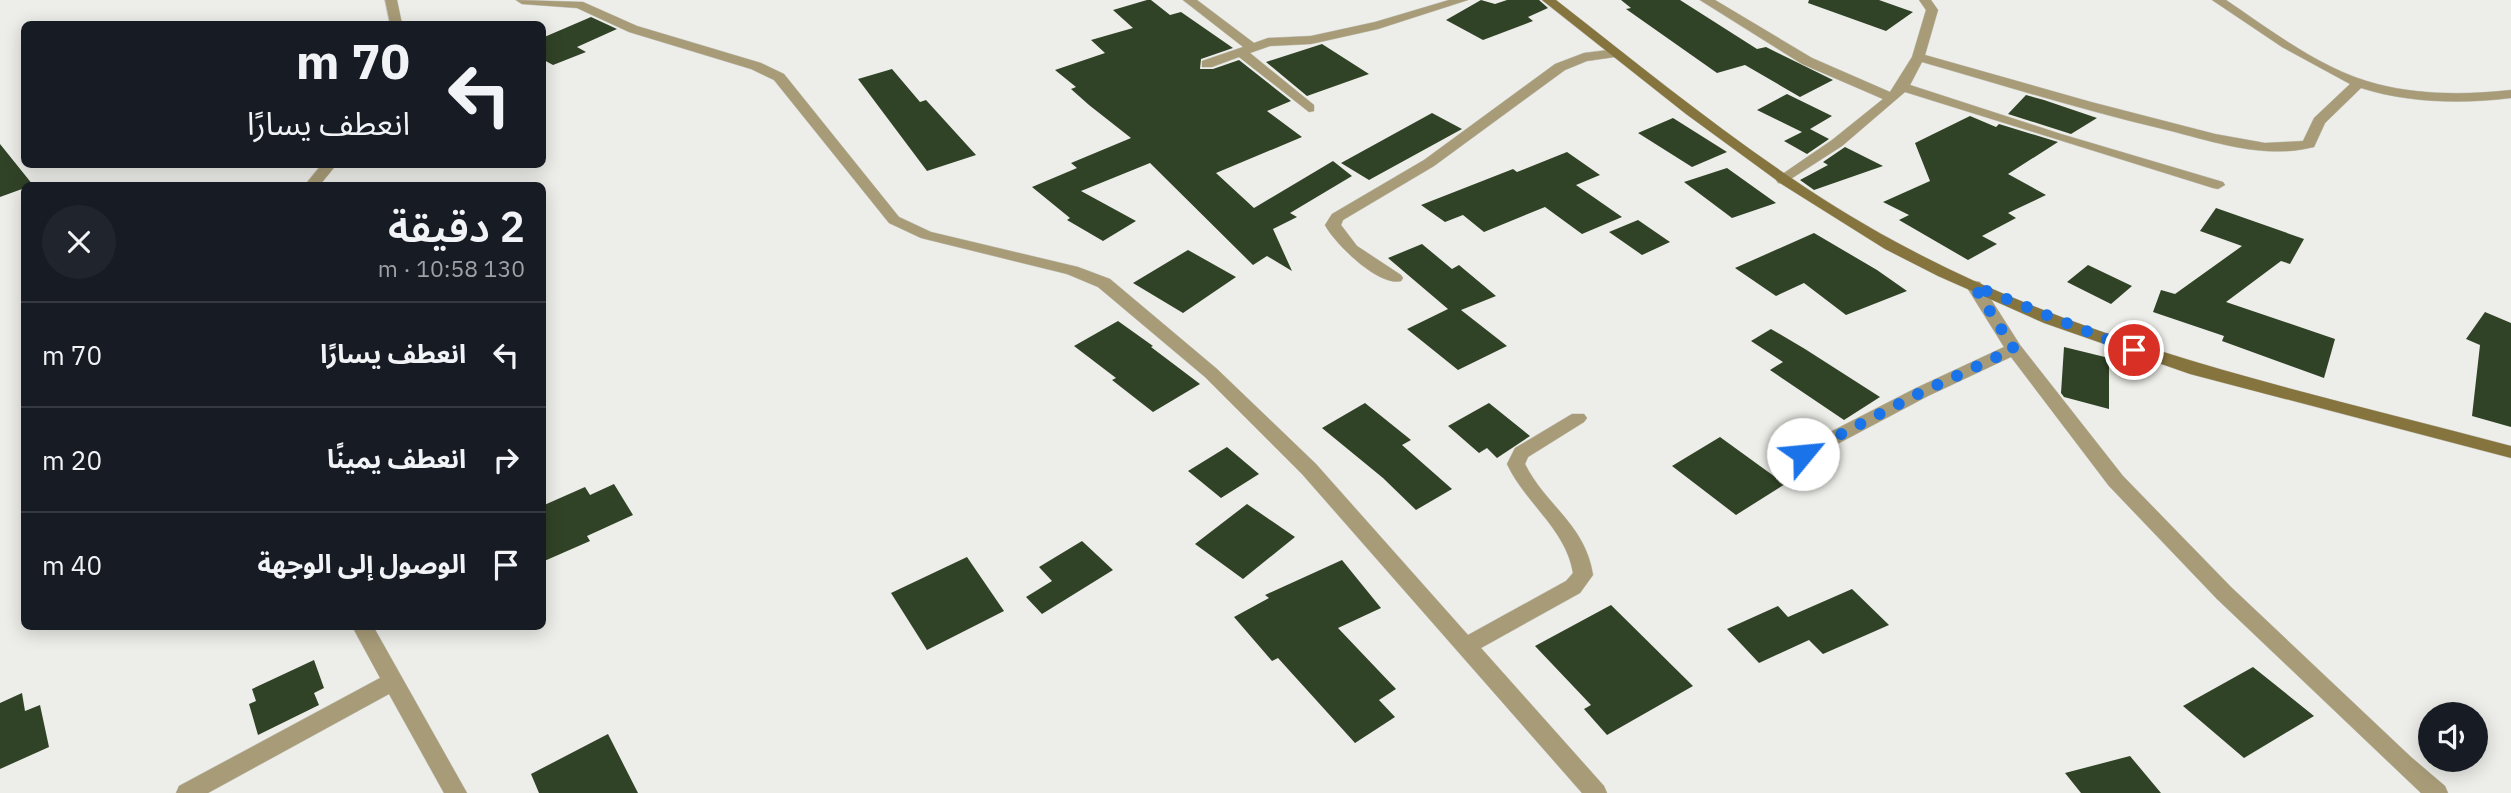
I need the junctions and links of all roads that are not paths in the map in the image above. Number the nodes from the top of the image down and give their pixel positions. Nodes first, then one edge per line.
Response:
1 (391, 0) edge
2 (522, 0) edge
3 (1189, 0) edge
4 (1462, 0) edge
5 (1548, 0) edge
6 (1706, 0) edge
7 (1925, 0) edge
8 (2218, 0) edge
9 (395, 21) edge
10 (1245, 49) junction
11 (1616, 53) junction
12 (1918, 57) junction
13 (1207, 64) dead end
14 (2358, 83) junction
15 (1897, 92) junction
16 (2511, 94) edge
17 (1309, 108) dead end
18 (327, 168) edge
19 (1783, 180) junction
20 (314, 182) edge
21 (2218, 185) dead end
22 (1395, 278) dead end
23 (1974, 286) junction
24 (2014, 349) junction
25 (1578, 418) dead end
26 (2511, 452) edge
27 (1803, 454) dead end
28 (364, 630) edge
29 (1466, 646) junction
30 (393, 681) junction
31 (187, 793) edge
32 (456, 793) edge
33 (1596, 793) edge
34 (2437, 793) edge

1 - 9 street
2 - 29 street
3 - 10 street
4 - 10 street
5 - 11 main road
6 - 15 street
7 - 12 street
8 - 14 street
10 - 13 street
10 - 17 street
11 - 19 main road
11 - 22 street
12 - 14 street
12 - 15 street
14 - 16 street
15 - 19 street
15 - 21 street
18 - 20 street
19 - 23 main road
23 - 24 street
23 - 26 main road
24 - 27 street
24 - 34 street
25 - 29 street
28 - 30 street
29 - 33 street
30 - 31 street
30 - 32 street

